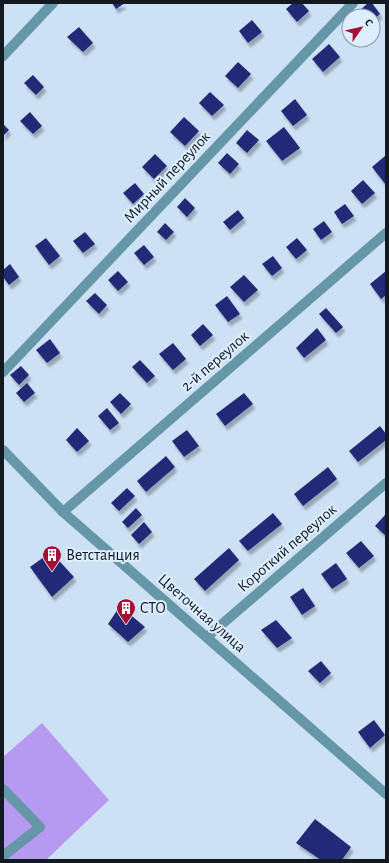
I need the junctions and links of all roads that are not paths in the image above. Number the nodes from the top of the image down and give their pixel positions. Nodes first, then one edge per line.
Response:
1 (54, 3) edge
2 (353, 3) edge
3 (3, 56) edge
4 (386, 233) edge
5 (3, 372) edge
6 (3, 450) edge
7 (386, 483) edge
8 (63, 512) junction
9 (207, 637) junction
10 (3, 789) edge
11 (386, 794) edge
12 (3, 856) edge

1 - 3 street
2 - 5 street, Мирный переулок
4 - 8 street, 2-й переулок
6 - 8 street, Цветочная улица
7 - 9 street, Короткий переулок
8 - 9 street, Цветочная улица
9 - 11 street, Цветочная улица
10 - 12 street

